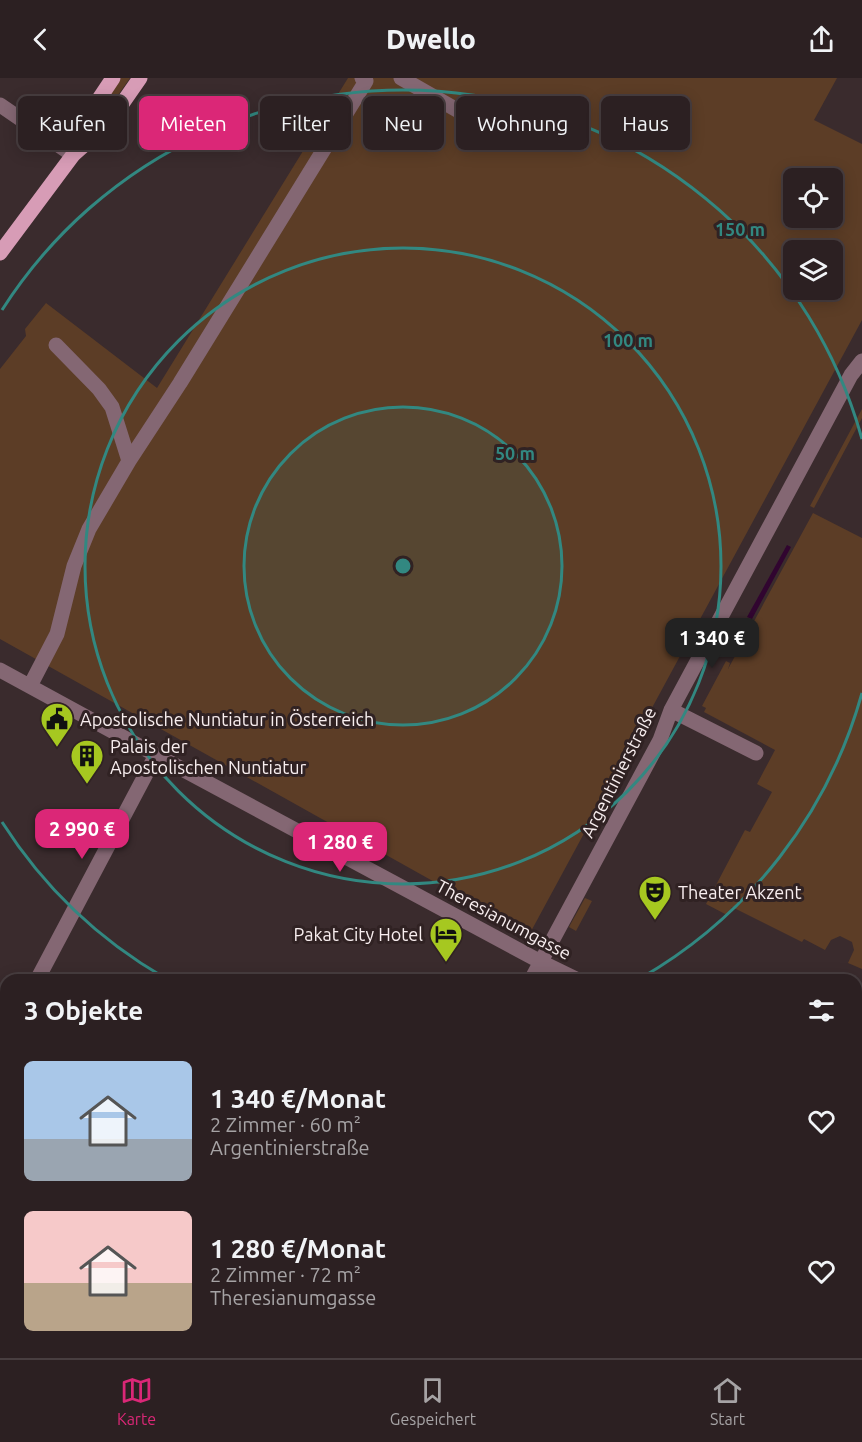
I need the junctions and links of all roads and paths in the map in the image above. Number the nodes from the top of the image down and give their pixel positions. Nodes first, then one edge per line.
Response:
1 (113, 78) edge
2 (140, 78) edge
3 (401, 78) edge
4 (365, 79) edge
5 (0, 105) edge
6 (456, 109) edge
7 (73, 155) junction
8 (0, 253) edge
9 (56, 345) dead end
10 (862, 361) edge
11 (129, 461) junction
12 (0, 670) edge
13 (30, 686) junction
14 (671, 710) junction
15 (756, 753) dead end
16 (156, 755) junction
17 (541, 962) junction
18 (40, 974) edge
19 (534, 974) edge
20 (566, 974) edge

1 - 7 main road
2 - 7 main road
3 - 6 street
4 - 11 street
5 - 7 street
7 - 8 main road
9 - 11 street
10 - 14 street, Argentinierstraße
11 - 13 street
12 - 13 street, Theresianumgasse
13 - 16 street, Theresianumgasse
14 - 15 street
14 - 17 street, Argentinierstraße
16 - 17 street, Theresianumgasse
16 - 18 street
17 - 19 street, Argentinierstraße
17 - 20 street, Theresianumgasse

